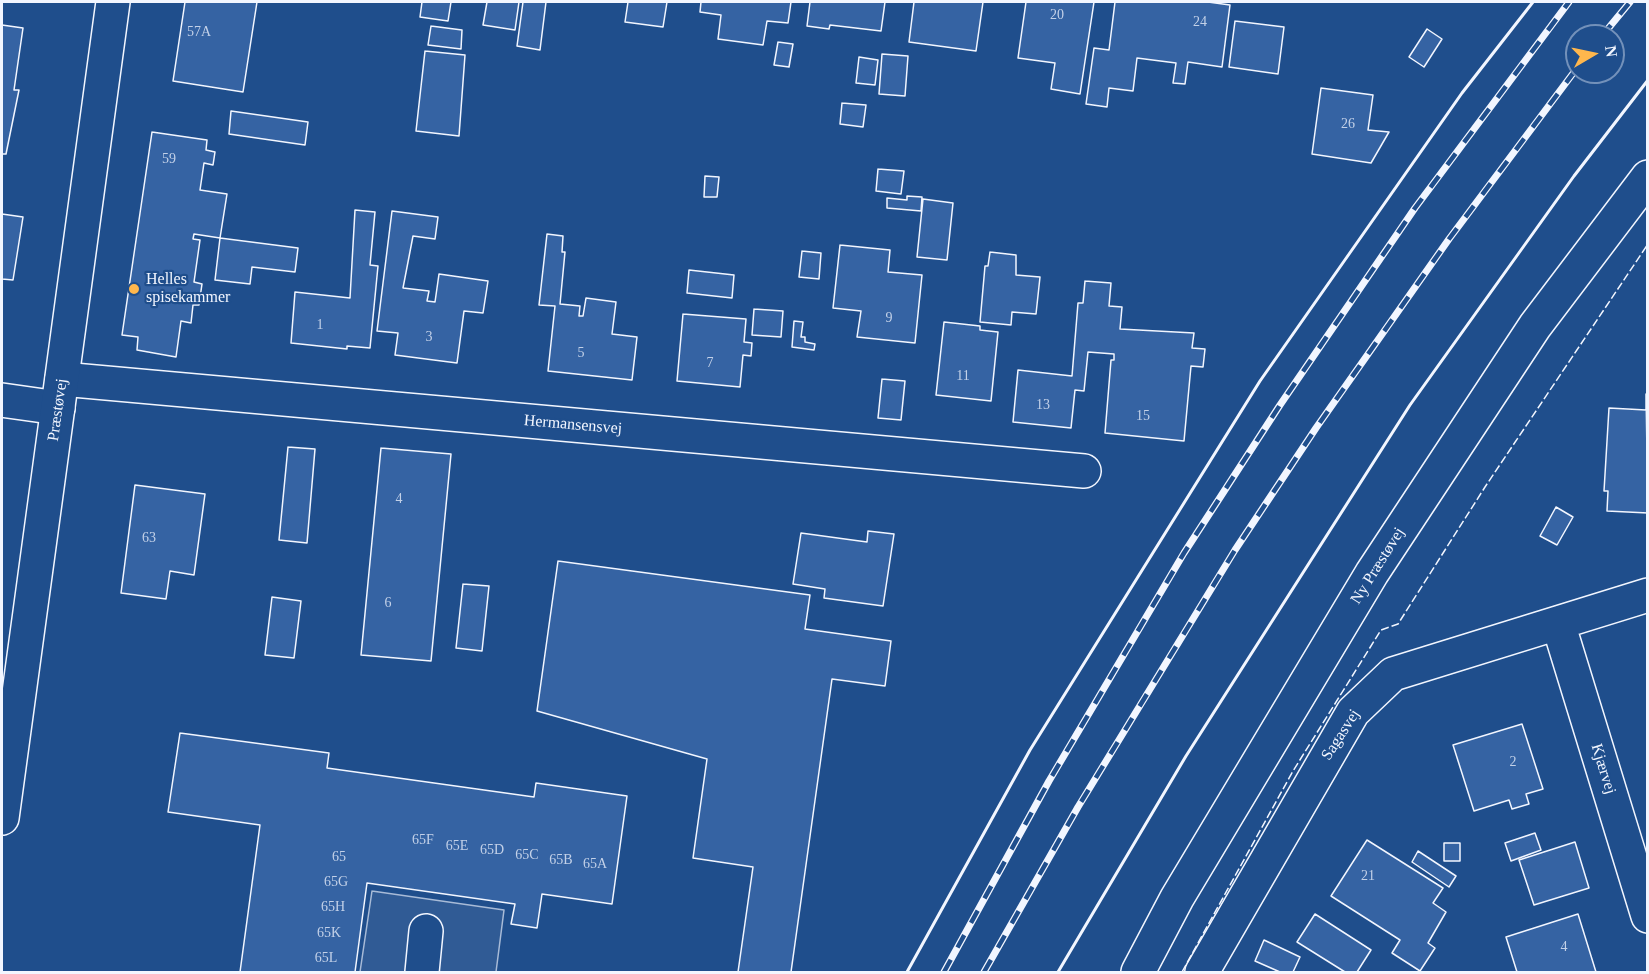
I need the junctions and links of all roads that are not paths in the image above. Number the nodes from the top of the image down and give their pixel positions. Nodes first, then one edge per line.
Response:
1 (113, 2) edge
2 (1647, 177) edge
3 (60, 393) junction
4 (2, 400) edge
5 (1084, 471) dead end
6 (1647, 595) edge
7 (1558, 623) junction
8 (2, 818) edge
9 (1647, 916) edge
10 (426, 931) dead end
11 (422, 972) edge
12 (1138, 972) edge
13 (1202, 972) edge

1 - 3 street, Præstøvej
2 - 12 street, Ny Præstøvej
3 - 4 street, Hermansensvej
3 - 5 street, Hermansensvej
3 - 8 street, Præstøvej
6 - 7 street, Sagasvej
7 - 9 street, Kjærvej
7 - 13 street, Sagasvej
10 - 11 street

